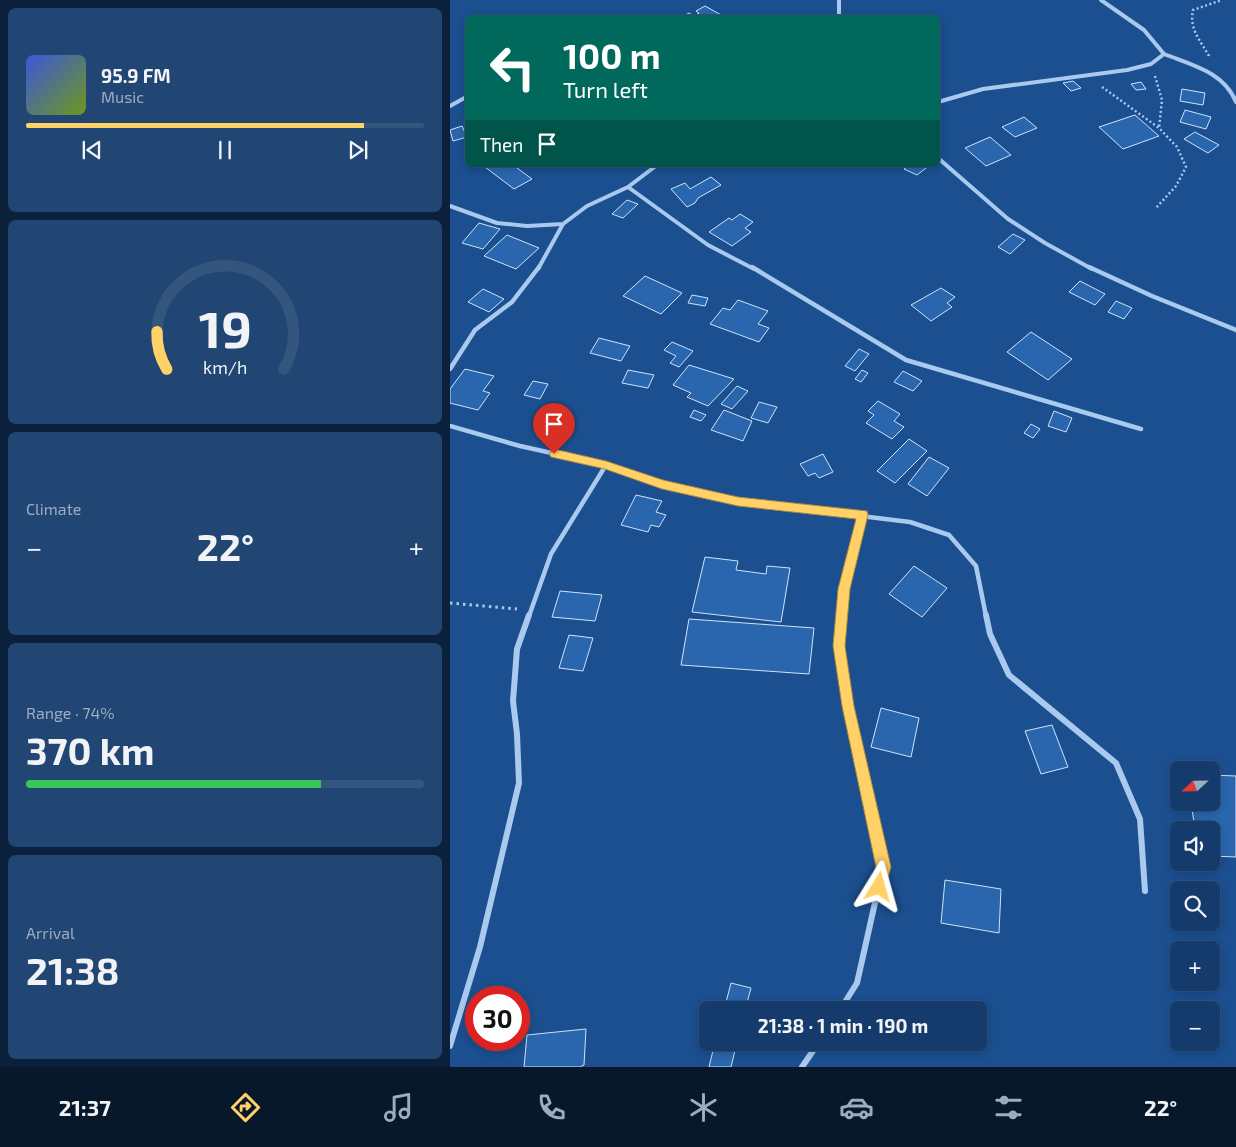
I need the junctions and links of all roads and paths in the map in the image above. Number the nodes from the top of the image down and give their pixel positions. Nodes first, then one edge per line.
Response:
1 (839, 0) edge
2 (1101, 0) edge
3 (1222, 0) edge
4 (839, 15) edge
5 (1164, 54) junction
6 (1151, 64) junction
7 (1088, 76) junction
8 (1215, 76) junction
9 (465, 98) edge
10 (940, 101) edge
11 (1236, 102) edge
12 (450, 106) edge
13 (1159, 128) junction
14 (940, 160) edge
15 (654, 167) edge
16 (628, 187) junction
17 (450, 206) edge
18 (1156, 208) dead end
19 (563, 224) junction
20 (1236, 330) edge
21 (450, 370) edge
22 (450, 426) edge
23 (1141, 429) dead end
24 (606, 465) junction
25 (863, 515) junction
26 (450, 603) edge
27 (531, 610) junction
28 (1145, 891) dead end
29 (846, 1001) edge
30 (450, 1046) edge
31 (813, 1051) edge
32 (802, 1067) edge

1 - 4 street
2 - 5 street
3 - 8 path
5 - 6 street
5 - 8 street
6 - 7 street
6 - 13 path
7 - 10 street
7 - 13 path
8 - 11 street
9 - 12 street
13 - 18 path
14 - 20 street
15 - 16 street
16 - 19 street
16 - 23 street
17 - 19 street
19 - 21 street
22 - 24 street
24 - 25 street
24 - 27 street
25 - 28 street
25 - 29 street
26 - 27 path
27 - 30 street
31 - 32 street

